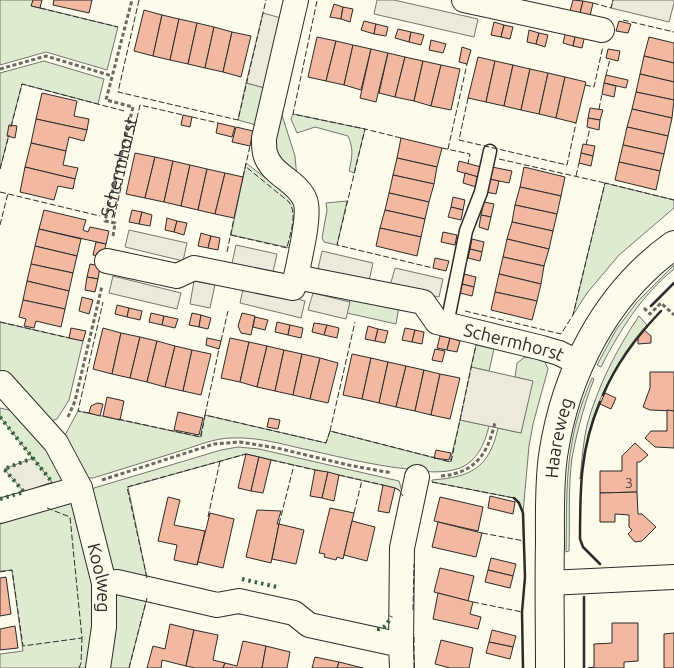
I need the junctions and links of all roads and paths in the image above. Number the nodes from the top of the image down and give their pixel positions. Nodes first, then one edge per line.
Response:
1 (132, 0) edge
2 (296, 0) edge
3 (464, 0) edge
4 (602, 30) dead end
5 (0, 69) edge
6 (112, 76) junction
7 (490, 151) dead end
8 (674, 245) edge
9 (107, 261) junction
10 (296, 276) junction
11 (648, 301) dead end
12 (643, 307) junction
13 (639, 311) dead end
14 (674, 315) edge
15 (447, 324) junction
16 (579, 363) junction
17 (2, 383) dead end
18 (495, 422) dead end
19 (56, 443) junction
20 (417, 477) junction
21 (80, 488) junction
22 (0, 511) edge
23 (674, 577) edge
24 (104, 583) junction
25 (550, 583) junction
26 (401, 656) edge
27 (98, 668) edge
28 (550, 668) edge

1 - 6 path, Schermhorst
2 - 10 street
3 - 4 street
5 - 6 path
6 - 9 path, Schermhorst
7 - 15 lane, Schermhorst
8 - 16 main road, Haareweg
9 - 10 street
9 - 19 path, Schermhorst
10 - 15 street, Schermhorst
11 - 12 path
12 - 13 path
12 - 14 path
15 - 16 street, Schermhorst
16 - 25 main road, Haareweg
17 - 19 street, Koolweg
18 - 20 path
19 - 21 street, Koolweg
20 - 21 path
20 - 26 street
21 - 22 street
21 - 24 street, Koolweg
23 - 25 street
24 - 26 street
24 - 27 street, Koolweg
25 - 28 main road, Haareweg

